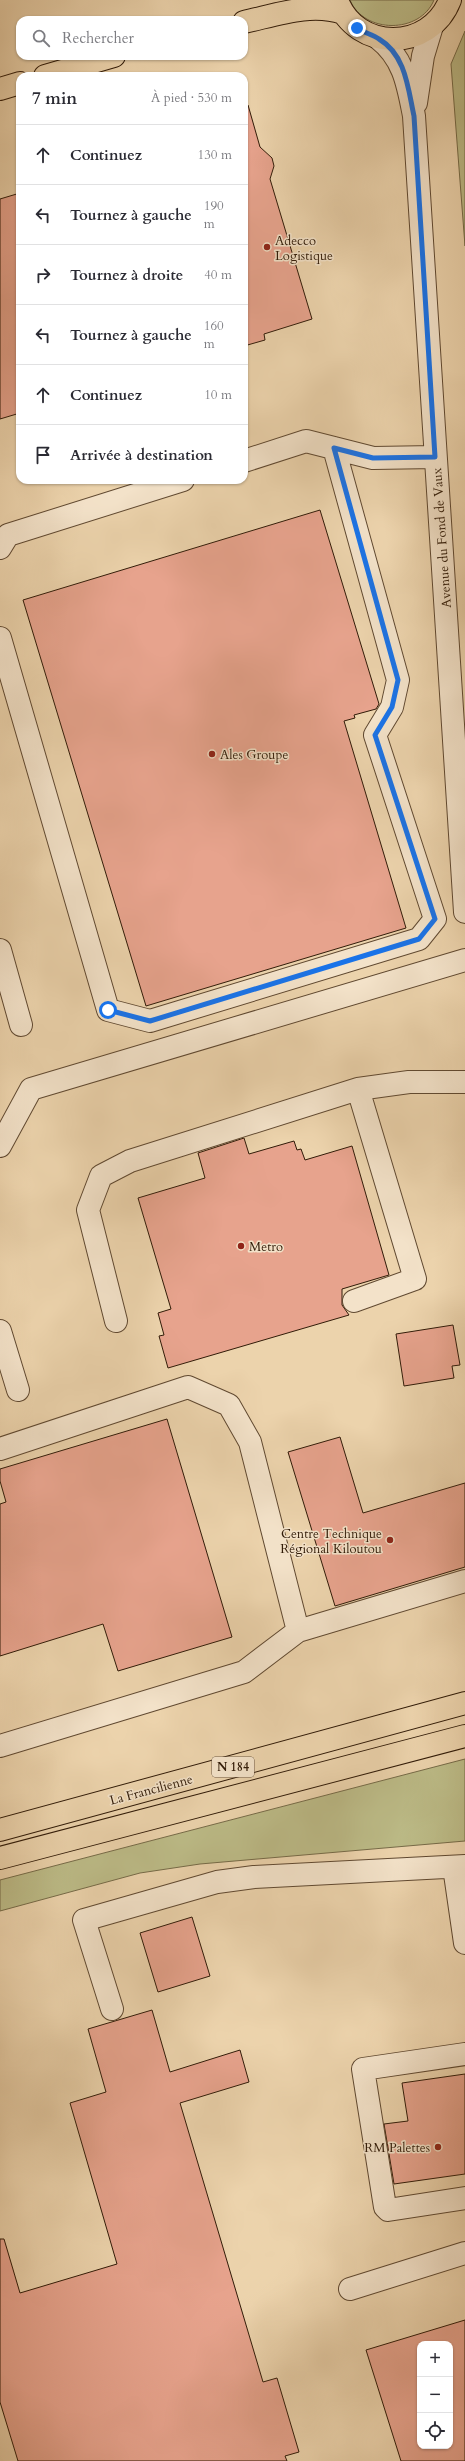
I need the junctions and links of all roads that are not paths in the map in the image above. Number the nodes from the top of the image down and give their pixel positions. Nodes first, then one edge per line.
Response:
1 (280, 0) edge
2 (450, 0) edge
3 (340, 7) edge
4 (237, 16) edge
5 (248, 21) edge
6 (432, 26) junction
7 (378, 38) junction
8 (100, 60) edge
9 (59, 72) edge
10 (16, 84) edge
11 (0, 89) edge
12 (414, 116) junction
13 (334, 448) junction
14 (435, 457) junction
15 (248, 460) edge
16 (170, 484) edge
17 (0, 548) edge
18 (0, 638) edge
19 (465, 912) edge
20 (0, 950) edge
21 (465, 960) edge
22 (21, 1025) dead end
23 (465, 1082) edge
24 (358, 1089) junction
25 (0, 1146) edge
26 (354, 1301) dead end
27 (116, 1321) dead end
28 (0, 1331) edge
29 (18, 1390) dead end
30 (0, 1449) edge
31 (465, 1581) edge
32 (298, 1631) junction
33 (465, 1703) edge
34 (465, 1736) edge
35 (0, 1746) edge
36 (0, 1830) edge
37 (0, 1858) edge
38 (460, 1867) edge
39 (465, 1943) edge
40 (112, 2009) dead end
41 (465, 2054) edge
42 (465, 2198) edge
43 (465, 2253) edge
44 (350, 2289) dead end

1 - 4 main road
2 - 6 main road
3 - 5 main road
3 - 7 main road
6 - 7 main road
6 - 12 street, Avenue du Fond de Vaux
7 - 12 street, Avenue du Fond de Vaux
8 - 9 main road
10 - 11 main road
12 - 14 street, Avenue du Fond de Vaux
13 - 14 street
13 - 15 street
13 - 18 street
14 - 19 street, Avenue du Fond de Vaux
16 - 17 street
20 - 22 street
21 - 25 street
23 - 24 street
24 - 26 street
24 - 27 street
28 - 29 street
30 - 32 street
31 - 32 street
32 - 35 street
33 - 36 main road, La Francilienne / N 184
34 - 37 main road, N 184
38 - 39 street
38 - 40 street
41 - 42 street
43 - 44 street

